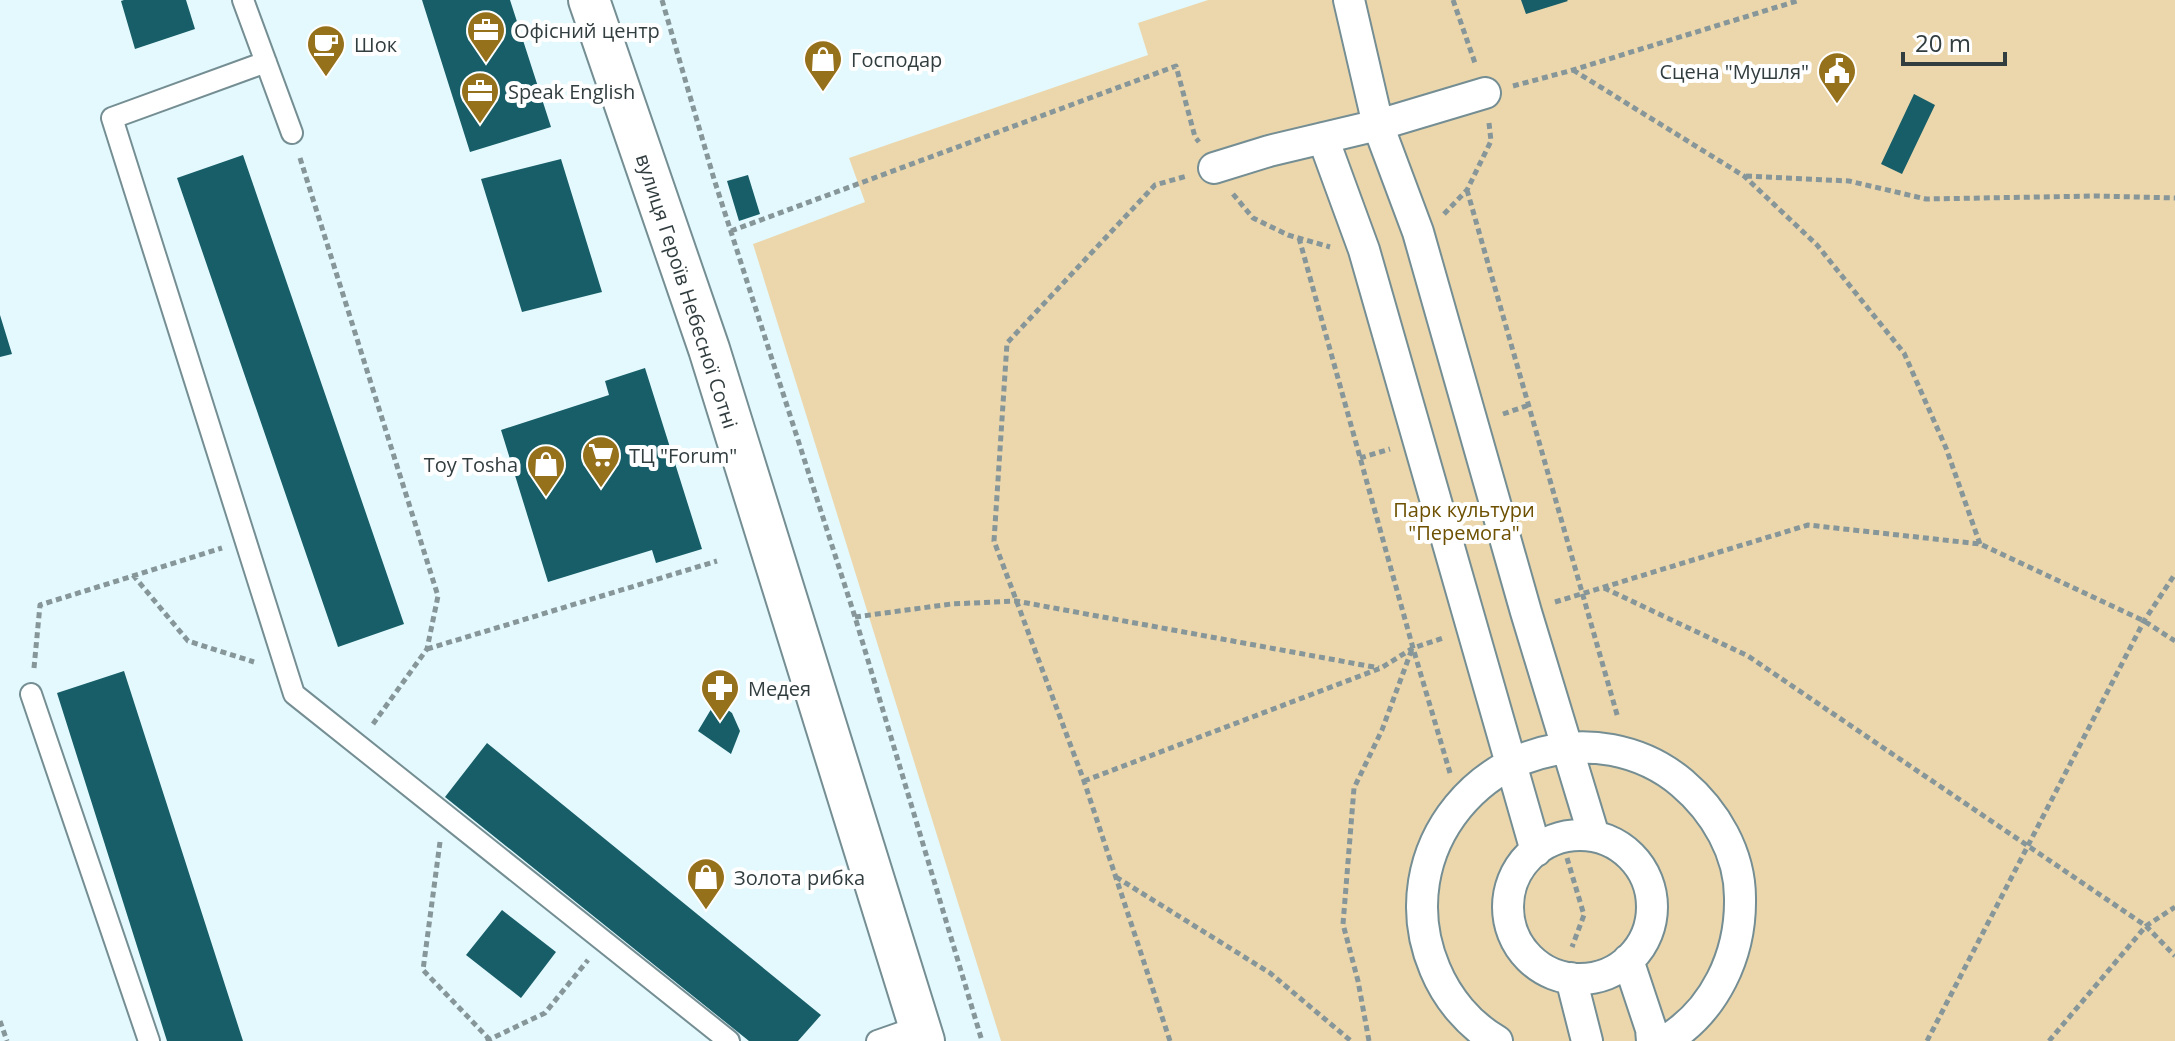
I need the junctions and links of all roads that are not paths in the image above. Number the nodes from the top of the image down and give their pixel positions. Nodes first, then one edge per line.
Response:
1 (243, 0) edge
2 (589, 0) edge
3 (1349, 0) edge
4 (266, 62) junction
5 (1485, 93) road end
6 (1378, 125) junction
7 (292, 133) road end
8 (1323, 138) junction
9 (1214, 168) road end
10 (31, 694) road end
11 (1567, 747) junction
12 (1511, 764) junction
13 (1594, 836) junction
14 (1548, 844) junction
15 (1628, 960) junction
16 (1567, 977) junction
17 (922, 1034) edge
18 (149, 1041) edge
19 (729, 1041) edge
20 (877, 1041) edge
21 (1497, 1041) edge
22 (1587, 1041) edge
23 (1652, 1041) edge
24 (1665, 1041) edge

1 - 4 lane
2 - 17 street, вулиця Героїв Небесної Сотні
3 - 6 street
4 - 7 lane
4 - 19 lane
5 - 6 street
6 - 8 street
6 - 11 street
8 - 9 street
8 - 12 street
10 - 18 lane
11 - 12 street
11 - 13 street
11 - 24 street
12 - 14 street
12 - 21 street
13 - 14 street
13 - 15 street
14 - 16 street
15 - 16 street
15 - 23 street
16 - 22 street
17 - 20 lane

